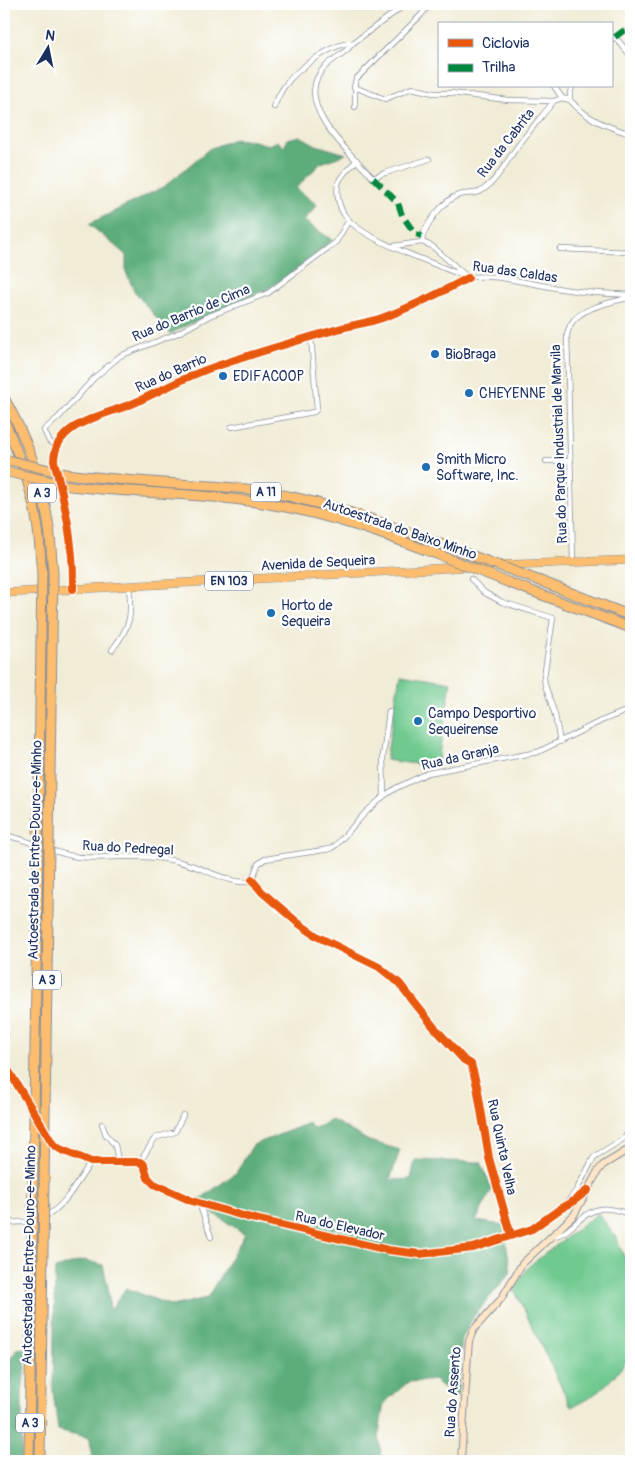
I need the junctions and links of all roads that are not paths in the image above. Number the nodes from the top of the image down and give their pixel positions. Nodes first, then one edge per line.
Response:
1 (406, 4) edge
2 (430, 4) edge
3 (612, 39) edge
4 (353, 43) junction
5 (631, 56) edge
6 (356, 88) junction
7 (555, 88) edge
8 (572, 88) edge
9 (562, 98) junction
10 (570, 100) junction
11 (554, 101) junction
12 (274, 107) dead end
13 (355, 107) dead end
14 (631, 134) edge
15 (357, 160) junction
16 (429, 160) dead end
17 (349, 220) junction
18 (422, 242) junction
19 (392, 246) junction
20 (560, 249) dead end
21 (631, 252) edge
22 (468, 278) junction
23 (610, 294) junction
24 (616, 294) junction
25 (631, 296) edge
26 (619, 301) junction
27 (612, 302) junction
28 (593, 308) joint
29 (311, 337) junction
30 (4, 398) edge
31 (4, 420) edge
32 (230, 428) dead end
33 (57, 447) junction
34 (4, 459) edge
35 (546, 460) dead end
36 (571, 461) junction
37 (4, 471) edge
38 (631, 560) edge
39 (573, 562) junction
40 (471, 578) dead end
41 (129, 586) junction
42 (73, 588) junction
43 (4, 593) edge
44 (631, 616) edge
45 (631, 628) edge
46 (112, 650) dead end
47 (631, 709) edge
48 (389, 711) dead end
49 (560, 742) junction
50 (384, 796) junction
51 (4, 835) edge
52 (252, 880) junction
53 (4, 1027) edge
54 (183, 1115) dead end
55 (102, 1124) dead end
56 (631, 1130) edge
57 (631, 1148) edge
58 (118, 1161) junction
59 (91, 1162) junction
60 (140, 1162) junction
61 (588, 1190) junction
62 (199, 1203) junction
63 (563, 1207) junction
64 (631, 1214) edge
65 (4, 1222) edge
66 (511, 1235) junction
67 (551, 1237) junction
68 (210, 1238) dead end
69 (29, 1461) edge
70 (40, 1461) edge
71 (461, 1461) edge

1 - 4 street
2 - 6 street
3 - 5 street
4 - 12 street
4 - 15 street
6 - 11 street
6 - 13 street
7 - 9 street
8 - 10 street
9 - 10 street
9 - 11 street
10 - 14 street
11 - 18 street, Rua da Cabrita
15 - 16 street
15 - 17 street
17 - 19 street, Rua das Caldas
17 - 33 street, Rua do Barrio de Cima
18 - 19 street
18 - 22 street
19 - 22 street, Rua das Caldas
20 - 21 street
22 - 23 street, Rua das Caldas
22 - 29 street, Rua do Barrio
23 - 24 street, Rua das Caldas
23 - 27 street
24 - 25 street, Rua das Caldas
24 - 26 street
25 - 26 street, Rua das Caldas
26 - 27 street, Rua das Caldas
27 - 28 street, Rua das Caldas
28 - 36 street, Rua do Parque Industrial de Marvila
29 - 32 street
29 - 33 street, Rua do Barrio
30 - 70 highway, Autoestrada de Entre-Douro-e-Minho / A 3, bridge
31 - 69 highway, Autoestrada de Entre-Douro-e-Minho / A 3, bridge
33 - 42 street
34 - 44 highway, Autoestrada do Baixo Minho / A 11, bridge
35 - 36 street
36 - 39 street, Rua do Parque Industrial de Marvila
37 - 45 highway, Autoestrada do Baixo Minho / A 11, bridge
38 - 39 main road, EN 103
39 - 41 main road, Avenida de Sequeira / EN 103
40 - 49 street
41 - 42 main road, Avenida de Sequeira / EN 103
41 - 46 street
42 - 43 main road, Avenida de Sequeira / EN 103
47 - 49 street, Rua da Granja
48 - 50 street
49 - 50 street, Rua da Granja
50 - 52 street, Rua da Granja
51 - 52 street, Rua do Pedregal
52 - 66 street, Rua Quinta Velha
53 - 59 street
54 - 60 street
55 - 58 street
56 - 63 street
57 - 61 street, Rua do Assento
58 - 59 street
58 - 60 street
59 - 65 street
60 - 62 street, Rua do Elevador
61 - 63 street, Rua do Elevador
61 - 67 street, Rua do Assento
62 - 66 street, Rua do Elevador
62 - 68 street
63 - 66 street, Rua do Elevador
64 - 67 street
67 - 71 street, Rua do Assento

